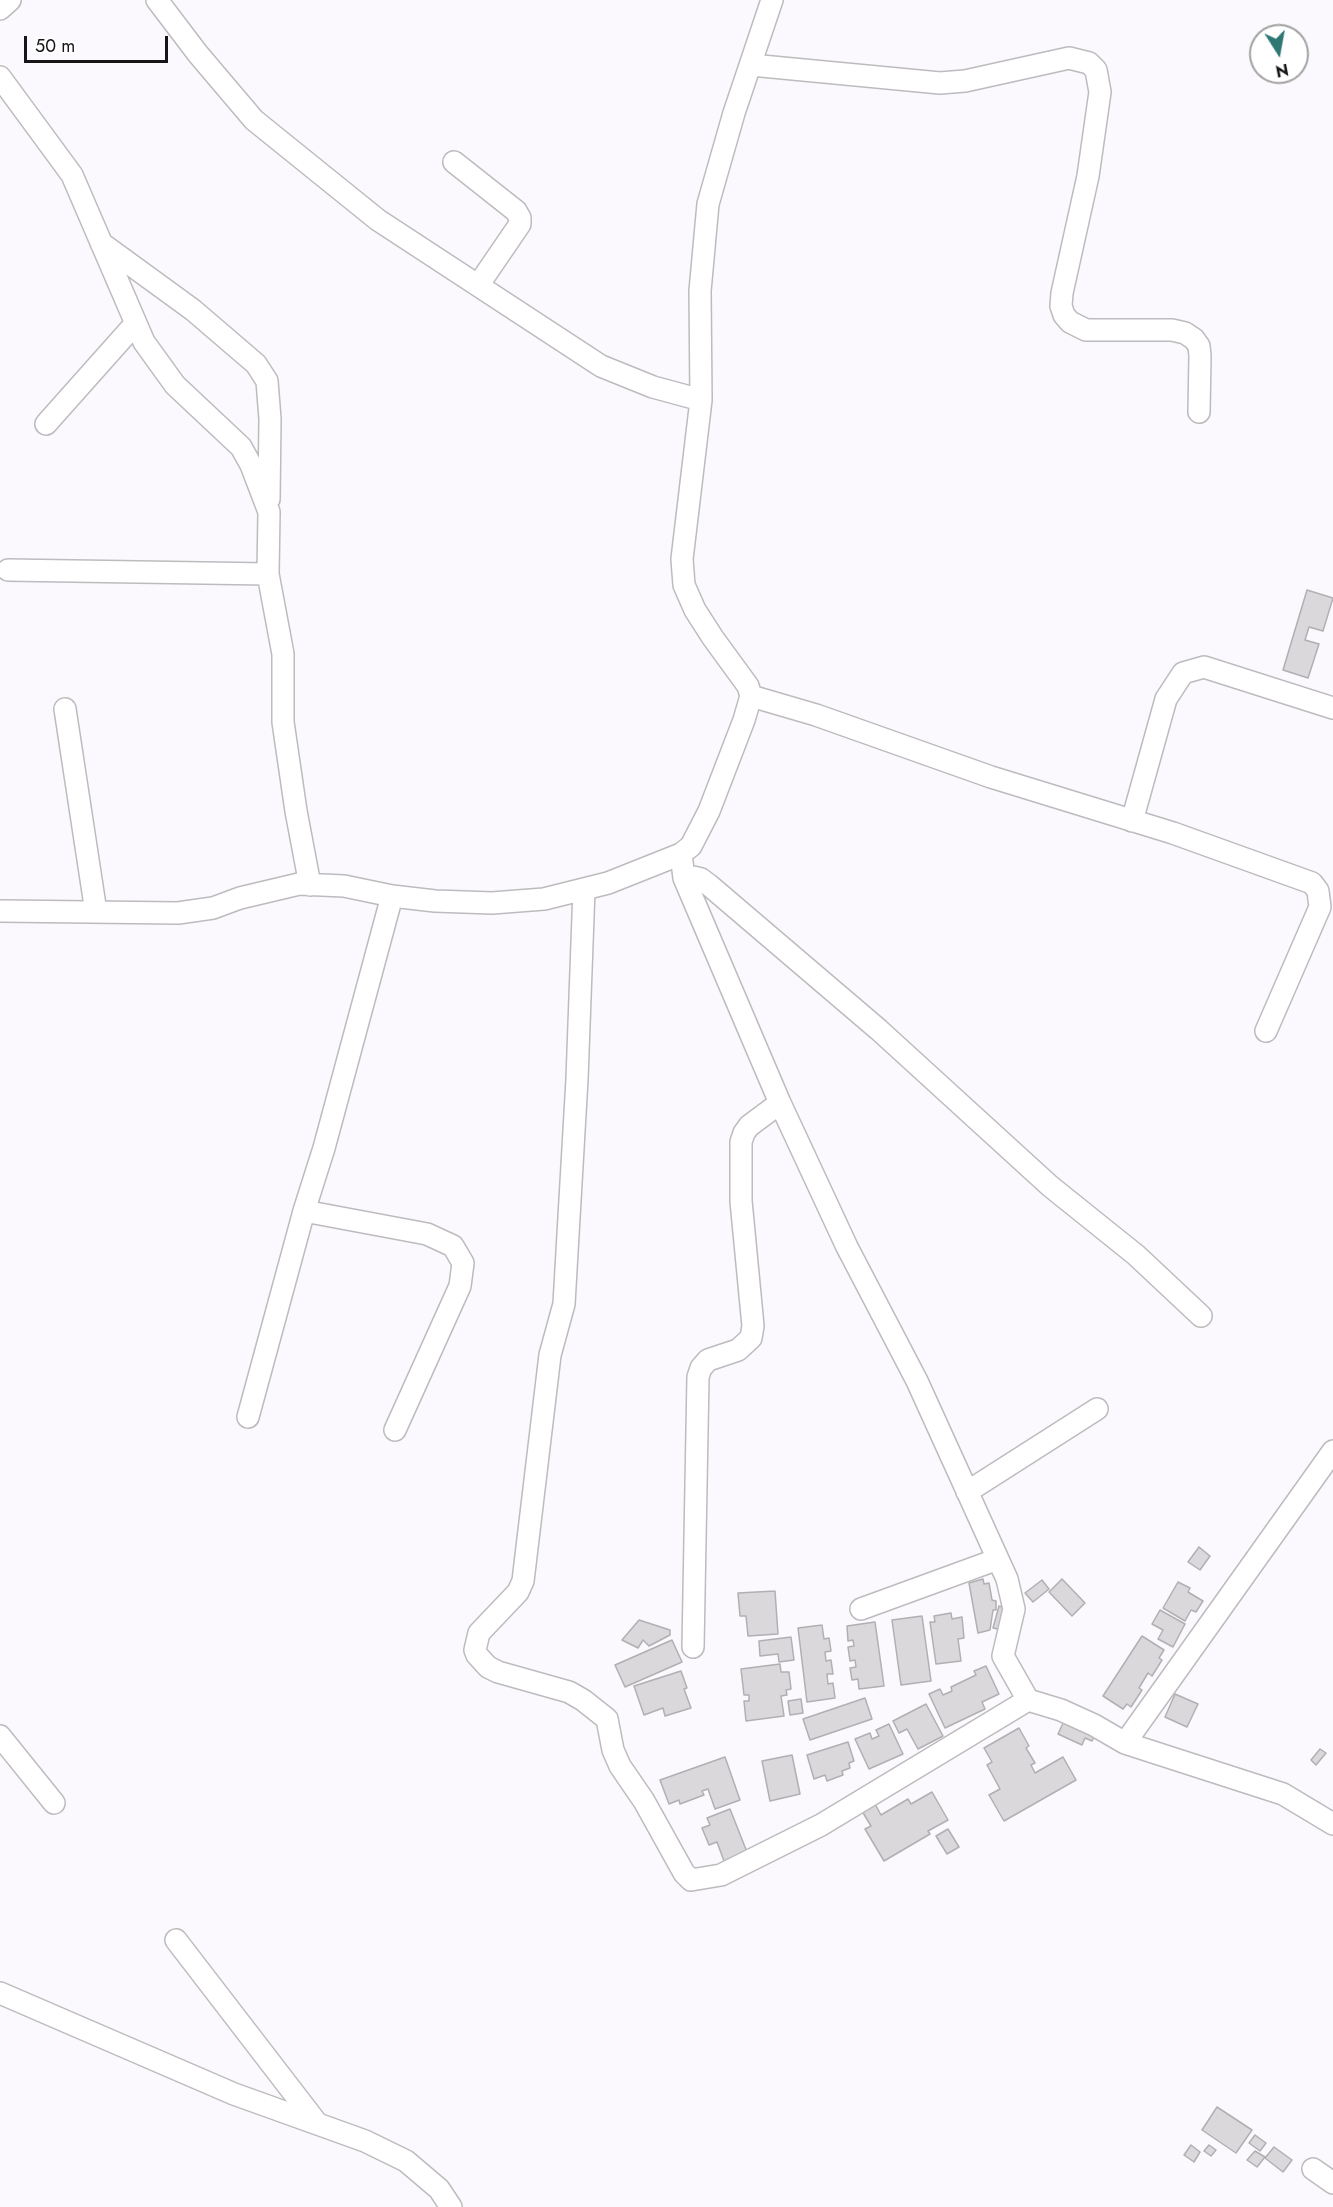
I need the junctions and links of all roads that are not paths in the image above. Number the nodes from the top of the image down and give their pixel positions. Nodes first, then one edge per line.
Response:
1 (10, 0) edge
2 (157, 0) edge
3 (772, 0) edge
4 (0, 9) edge
5 (751, 65) junction
6 (0, 77) edge
7 (454, 162) dead end
8 (101, 243) junction
9 (478, 284) junction
10 (135, 324) junction
11 (701, 400) junction
12 (1199, 412) dead end
13 (46, 424) dead end
14 (269, 512) junction
15 (8, 570) dead end
16 (268, 574) junction
17 (751, 696) junction
18 (1333, 708) edge
19 (65, 709) dead end
20 (1132, 821) junction
21 (681, 854) junction
22 (684, 878) junction
23 (310, 885) junction
24 (584, 889) junction
25 (392, 896) junction
26 (0, 911) edge
27 (96, 912) junction
28 (1266, 1031) dead end
29 (780, 1103) junction
30 (304, 1211) junction
31 (1201, 1316) dead end
32 (1097, 1409) dead end
33 (248, 1417) dead end
34 (396, 1430) dead end
35 (1333, 1451) edge
36 (967, 1492) junction
37 (998, 1559) junction
38 (861, 1609) dead end
39 (693, 1647) dead end
40 (1028, 1700) junction
41 (0, 1736) edge
42 (1125, 1743) junction
43 (54, 1803) dead end
44 (1333, 1824) edge
45 (176, 1940) dead end
46 (0, 1993) edge
47 (316, 2122) junction
48 (1313, 2169) dead end
49 (1333, 2183) edge
50 (450, 2207) edge

1 - 4 street
2 - 9 street
3 - 5 street
5 - 11 street
5 - 12 street
6 - 8 street
7 - 9 street
8 - 10 street
8 - 14 street
9 - 11 street
10 - 13 street
10 - 14 street
11 - 17 street
14 - 16 street
15 - 16 street
16 - 23 street
17 - 20 street
17 - 21 street
18 - 20 street
19 - 27 street
20 - 28 street
21 - 22 street
21 - 24 street
22 - 29 street
22 - 31 street
23 - 25 street
23 - 27 street
24 - 25 street
24 - 40 street
25 - 30 street
26 - 27 street
29 - 36 street
29 - 39 street
30 - 33 street
30 - 34 street
32 - 36 street
35 - 42 street
36 - 37 street
37 - 38 street
37 - 40 street
40 - 42 street
41 - 43 street
42 - 44 street
45 - 47 street
46 - 47 street
47 - 50 street
48 - 49 street

